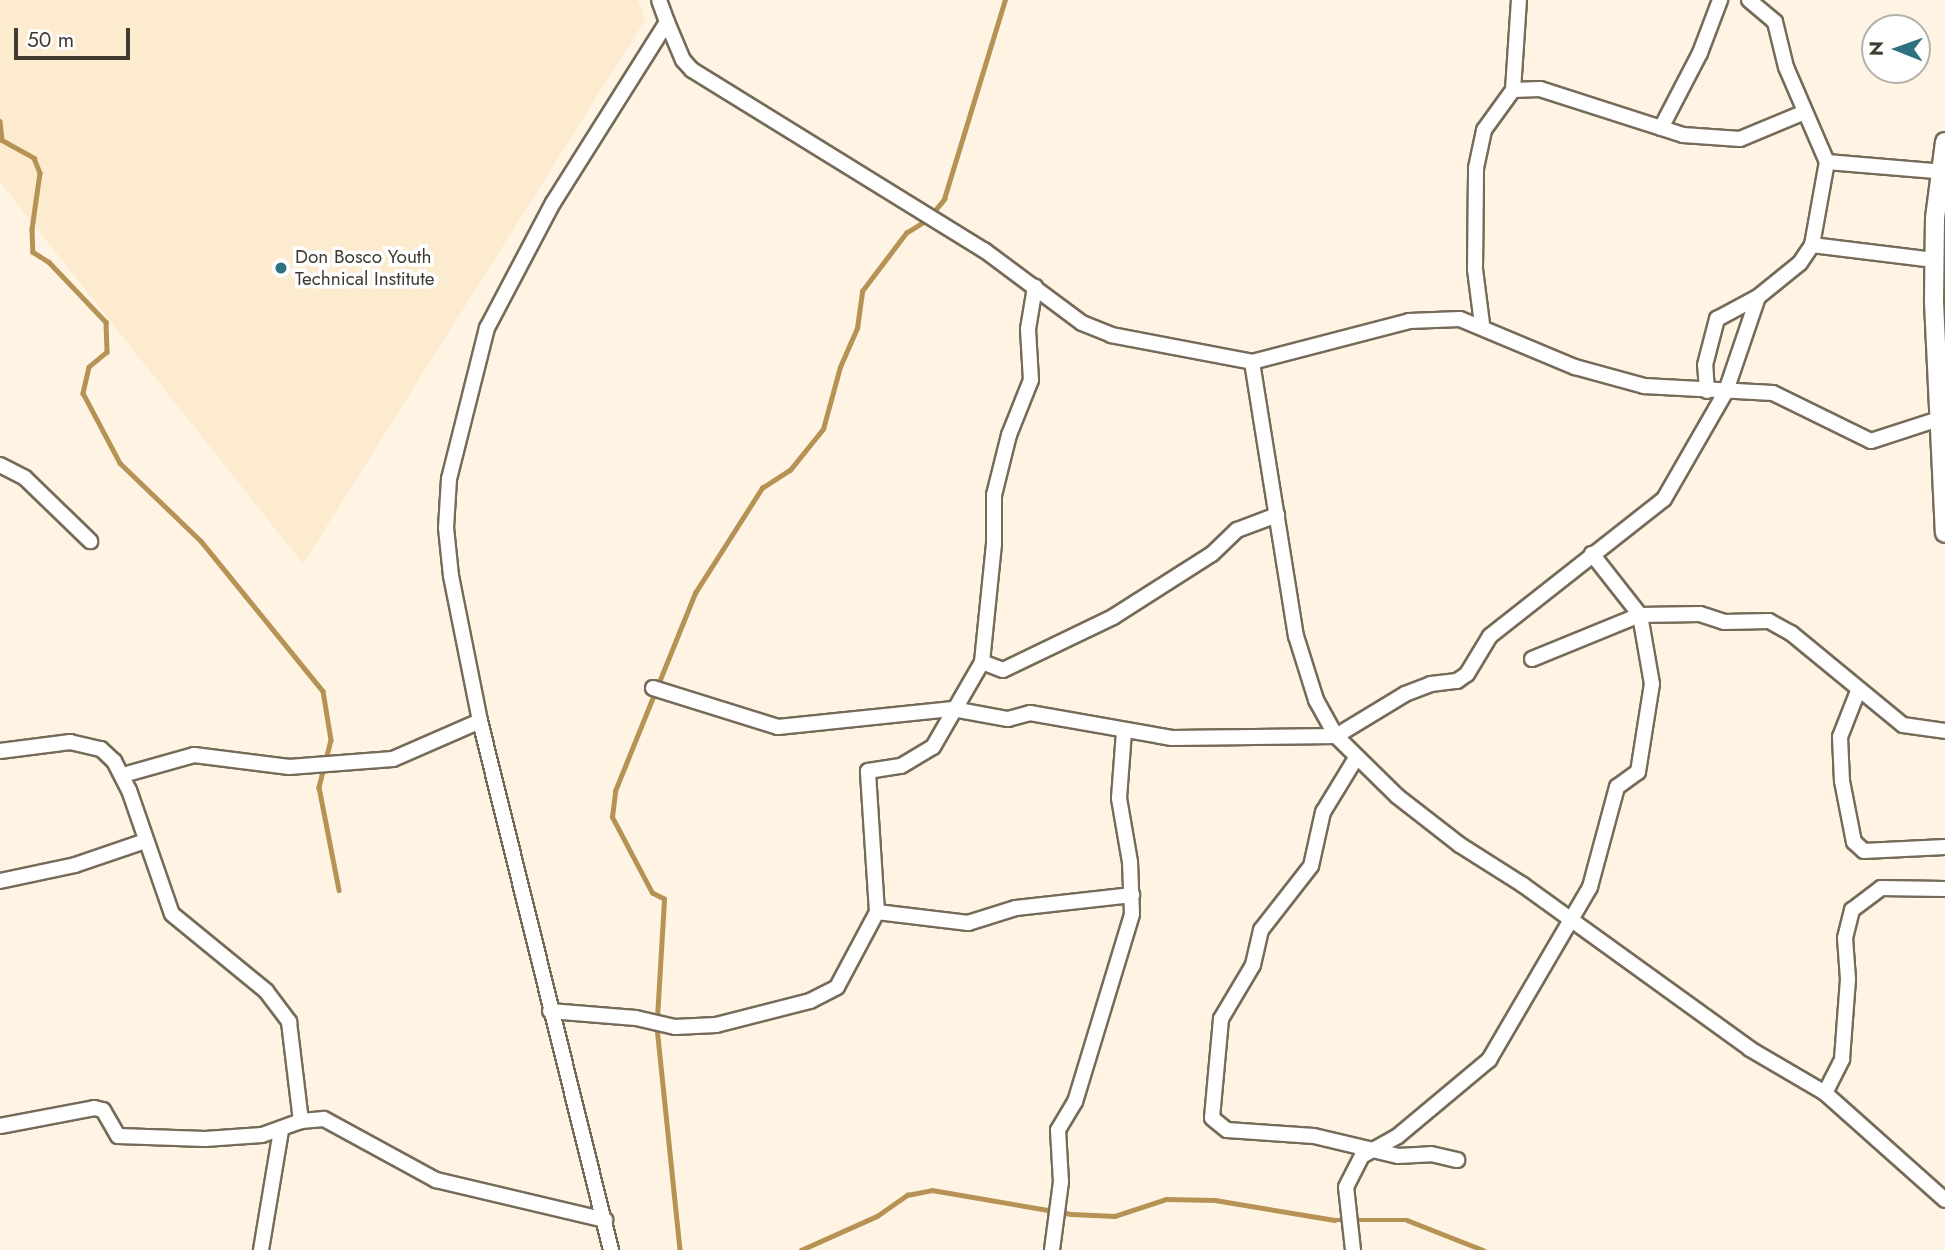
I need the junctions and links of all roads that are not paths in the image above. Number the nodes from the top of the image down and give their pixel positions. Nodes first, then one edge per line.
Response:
1 (659, 0) edge
2 (1519, 0) edge
3 (1720, 0) edge
4 (1749, 0) edge
5 (667, 22) junction
6 (1513, 90) junction
7 (1805, 112) junction
8 (1661, 128) junction
9 (1945, 142) edge
10 (1827, 162) junction
11 (1942, 173) edge
12 (1812, 246) junction
13 (1934, 260) junction
14 (1035, 287) junction
15 (1758, 297) junction
16 (1482, 324) junction
17 (1252, 362) junction
18 (1707, 391) junction
19 (1726, 391) junction
20 (1943, 418) edge
21 (0, 465) edge
22 (1277, 515) junction
23 (1945, 533) edge
24 (90, 541) dead end
25 (1592, 554) junction
26 (1640, 615) junction
27 (1532, 659) dead end
28 (982, 662) junction
29 (659, 688) dead end
30 (1858, 691) junction
31 (953, 709) junction
32 (480, 721) junction
33 (1124, 732) junction
34 (1945, 732) edge
35 (1336, 737) junction
36 (0, 751) edge
37 (1356, 758) junction
38 (123, 775) junction
39 (145, 841) junction
40 (1945, 847) edge
41 (0, 881) edge
42 (1945, 889) edge
43 (1132, 895) junction
44 (877, 912) junction
45 (1572, 920) junction
46 (550, 1011) junction
47 (1825, 1093) junction
48 (301, 1121) junction
49 (0, 1126) edge
50 (281, 1131) junction
51 (1373, 1150) junction
52 (1457, 1160) dead end
53 (1945, 1200) edge
54 (604, 1220) junction
55 (261, 1250) edge
56 (611, 1250) edge
57 (1052, 1250) edge
58 (1353, 1250) edge

1 - 5 street
2 - 6 street
3 - 8 street
4 - 7 street
5 - 14 street
5 - 32 street
6 - 8 street
6 - 16 street
7 - 8 street
7 - 10 street
9 - 11 street
10 - 11 street
10 - 12 street
11 - 13 street
12 - 13 street
12 - 15 street
13 - 20 street
14 - 17 street
14 - 28 street
15 - 18 street
15 - 19 street
16 - 17 street
16 - 18 street
17 - 22 street
18 - 19 street
19 - 20 street
19 - 25 street
20 - 23 street
21 - 24 street
22 - 28 street
22 - 35 street
25 - 26 street
25 - 35 street
26 - 27 street
26 - 30 street
26 - 45 street
28 - 31 street
29 - 31 street
30 - 34 street
30 - 40 street
31 - 33 street
31 - 44 street
32 - 38 street
32 - 46 street
33 - 35 street
33 - 43 street
35 - 37 street
36 - 38 street
37 - 45 street
37 - 51 street
38 - 39 street
39 - 41 street
39 - 48 street
42 - 47 street
43 - 44 street
43 - 57 street
44 - 46 street
45 - 47 street
45 - 51 street
46 - 54 street
47 - 53 street
48 - 50 street
48 - 54 street
49 - 50 street
50 - 55 street
51 - 52 street
51 - 58 street
54 - 56 street

